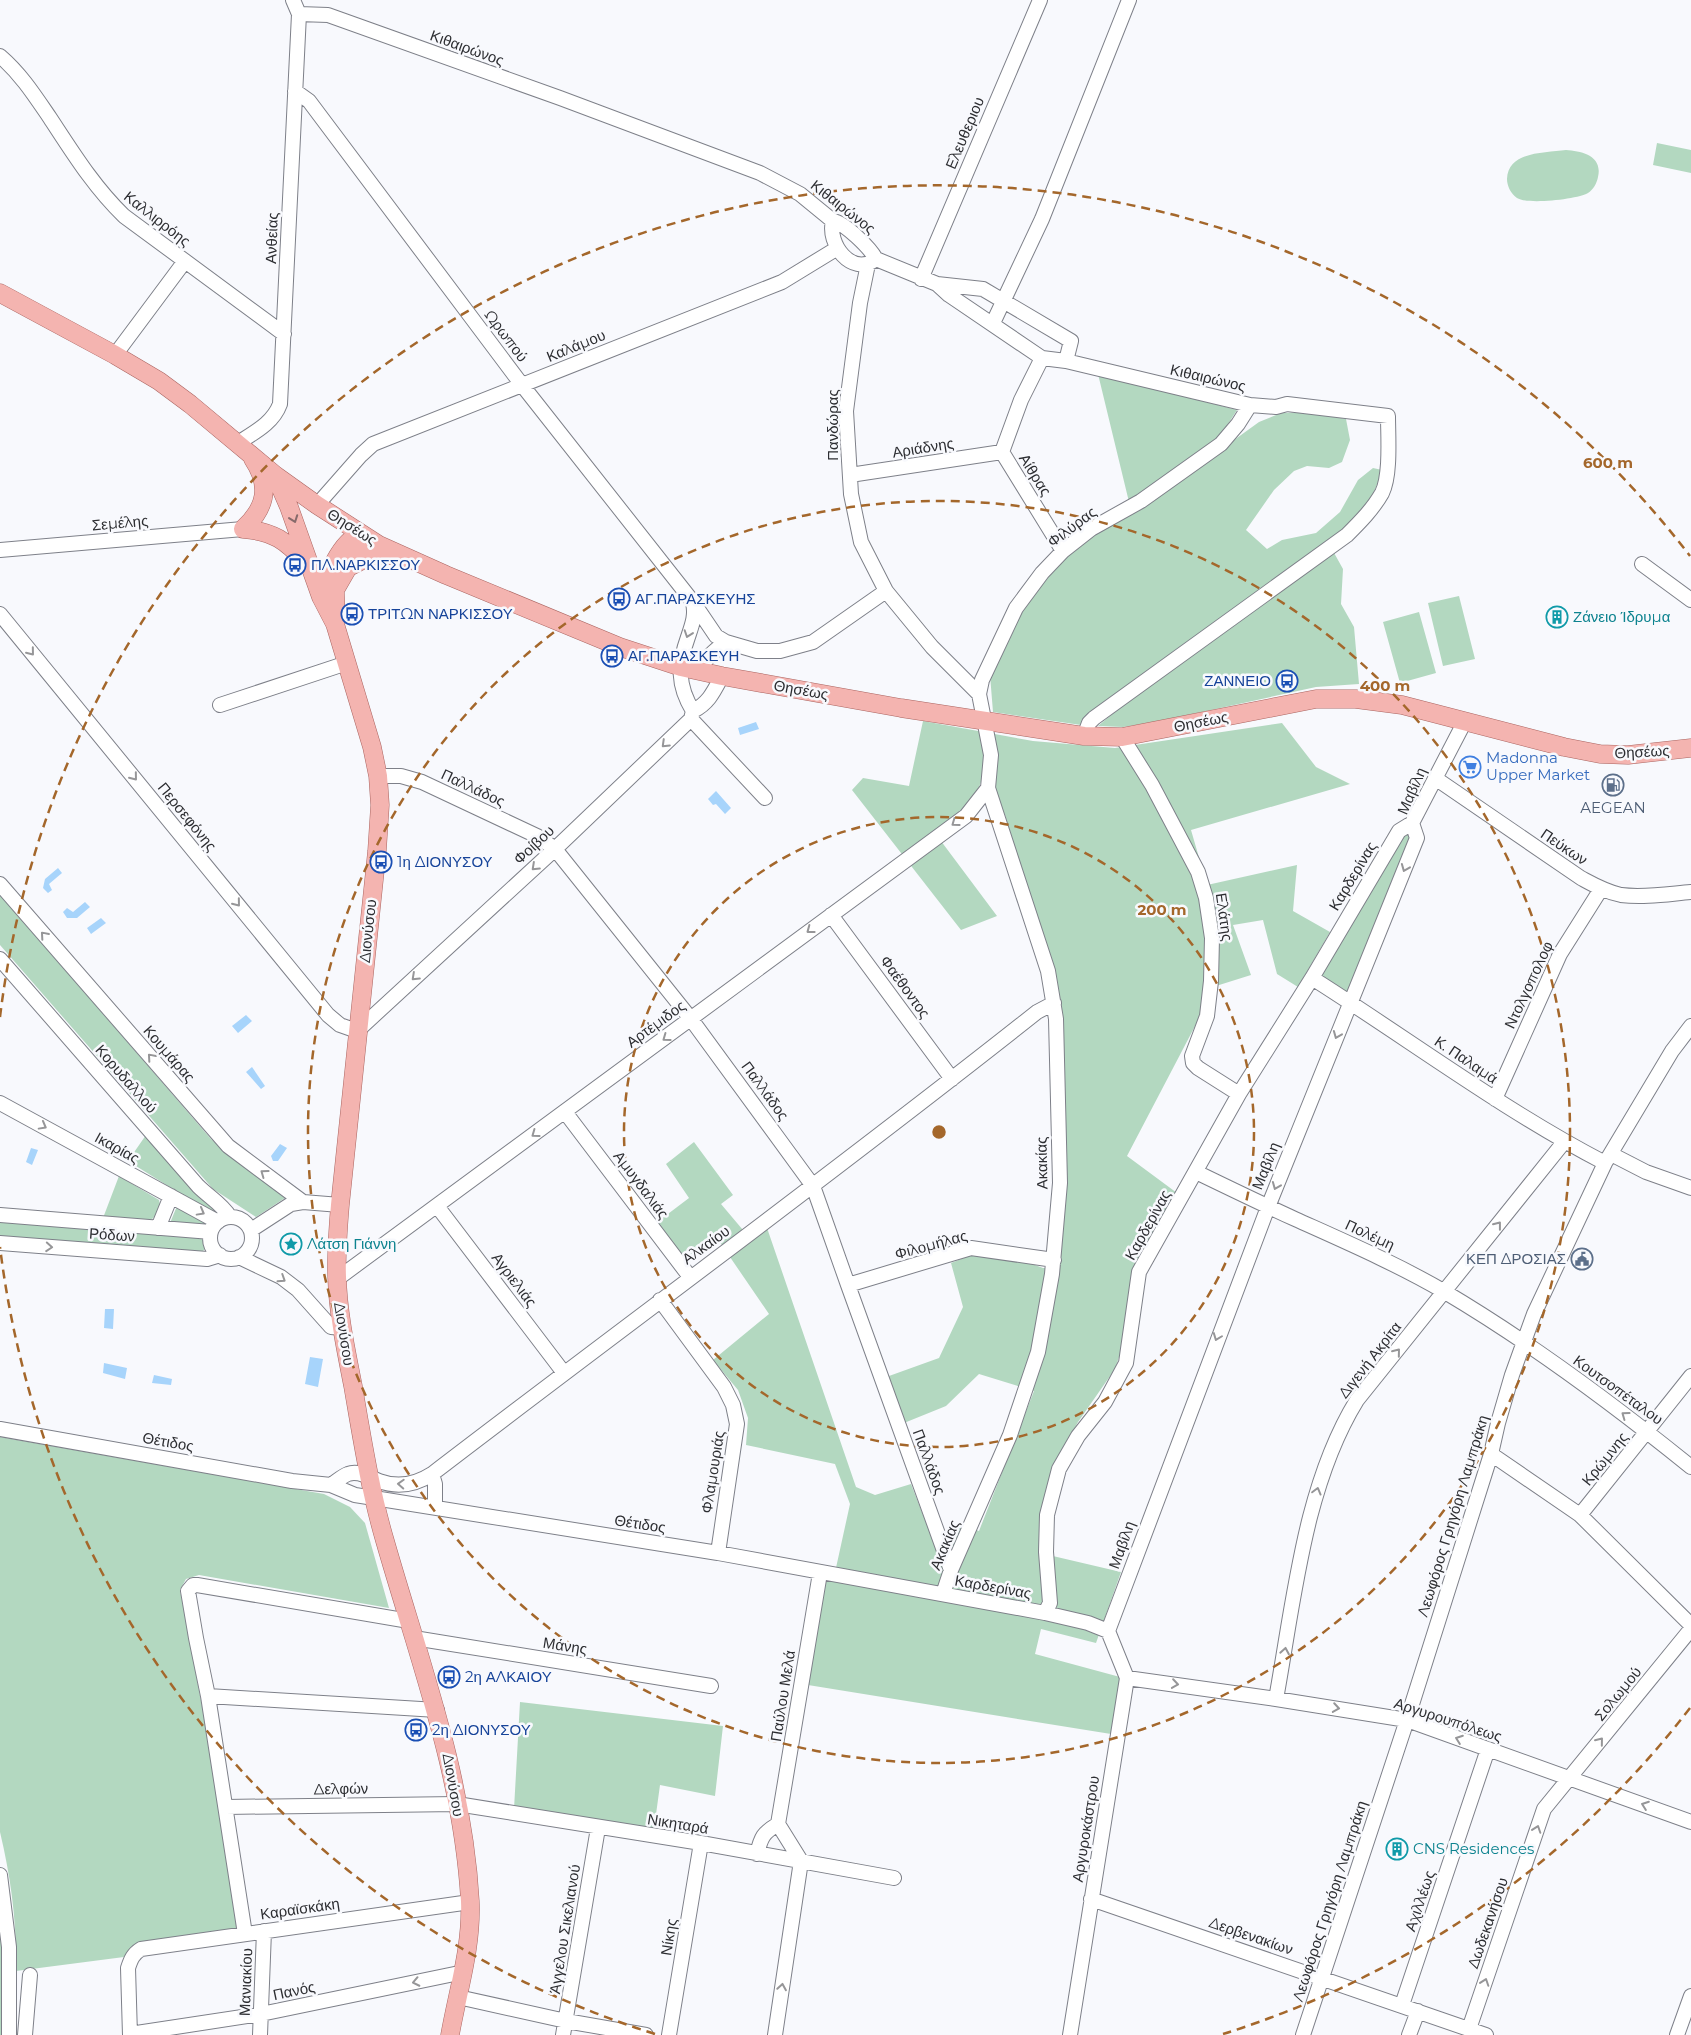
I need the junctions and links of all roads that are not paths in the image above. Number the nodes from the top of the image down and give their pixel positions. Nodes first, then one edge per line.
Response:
1 (293, 0) edge
2 (1040, 0) edge
3 (1129, 0) edge
4 (299, 14) junction
5 (0, 56) edge
6 (295, 91) junction
7 (833, 221) junction
8 (836, 248) junction
9 (185, 260) junction
10 (872, 261) junction
11 (921, 279) junction
12 (937, 284) junction
13 (0, 293) edge
14 (1003, 300) junction
15 (993, 323) junction
16 (284, 334) junction
17 (115, 355) junction
18 (1042, 358) junction
19 (1066, 361) junction
20 (522, 385) junction
21 (1250, 405) junction
22 (244, 448) junction
23 (1002, 452) junction
24 (275, 474) junction
25 (850, 475) junction
26 (317, 506) junction
27 (243, 529) junction
28 (360, 534) junction
29 (0, 550) edge
30 (1063, 551) junction
31 (399, 555) junction
32 (1642, 564) dead end
33 (309, 565) junction
34 (347, 568) junction
35 (886, 591) junction
36 (321, 597) junction
37 (1691, 600) edge
38 (693, 602) junction
39 (0, 614) edge
40 (335, 624) junction
41 (726, 642) junction
42 (347, 663) junction
43 (681, 666) junction
44 (700, 671) junction
45 (722, 676) junction
46 (979, 694) junction
47 (220, 705) dead end
48 (692, 715) junction
49 (1465, 721) junction
50 (986, 722) junction
51 (1084, 736) junction
52 (1122, 737) junction
53 (1691, 748) edge
54 (378, 776) junction
55 (1435, 778) junction
56 (988, 788) junction
57 (765, 798) dead end
58 (1412, 823) junction
59 (555, 849) junction
60 (0, 884) edge
61 (1601, 889) junction
62 (1691, 892) edge
63 (831, 914) junction
64 (0, 959) edge
65 (1312, 978) junction
66 (1350, 1002) junction
67 (1054, 1003) junction
68 (691, 1019) junction
69 (1690, 1029) edge
70 (357, 1031) junction
71 (952, 1079) junction
72 (1240, 1094) junction
73 (1495, 1099) junction
74 (0, 1103) edge
75 (565, 1112) junction
76 (1564, 1142) junction
77 (1608, 1158) junction
78 (1196, 1172) junction
79 (813, 1186) junction
80 (1691, 1188) edge
81 (171, 1196) junction
82 (303, 1202) junction
83 (340, 1204) junction
84 (437, 1206) junction
85 (1268, 1207) junction
86 (0, 1215) edge
87 (220, 1224) junction
88 (158, 1228) junction
89 (251, 1230) junction
90 (0, 1243) edge
91 (220, 1255) junction
92 (239, 1257) junction
93 (1054, 1260) junction
94 (690, 1277) junction
95 (337, 1279) junction
96 (848, 1285) junction
97 (1445, 1292) junction
98 (660, 1300) junction
99 (342, 1328) junction
100 (1523, 1342) junction
101 (564, 1373) junction
102 (1691, 1376) edge
103 (0, 1429) edge
104 (1647, 1432) junction
105 (1491, 1454) junction
106 (1691, 1467) edge
107 (432, 1474) junction
108 (368, 1476) junction
109 (331, 1486) junction
110 (374, 1498) junction
111 (435, 1507) junction
112 (1580, 1516) junction
113 (718, 1553) junction
114 (951, 1570) junction
115 (820, 1573) junction
116 (943, 1594) junction
117 (1045, 1613) junction
118 (409, 1621) junction
119 (1691, 1625) edge
120 (1691, 1629) edge
121 (1108, 1631) junction
122 (414, 1638) junction
123 (1127, 1678) junction
124 (711, 1686) dead end
125 (208, 1696) junction
126 (1276, 1698) junction
127 (437, 1710) junction
128 (1407, 1720) junction
129 (1488, 1749) junction
130 (1570, 1779) junction
131 (457, 1804) junction
132 (226, 1807) junction
133 (1691, 1822) edge
134 (778, 1824) junction
135 (598, 1828) junction
136 (700, 1843) junction
137 (757, 1854) junction
138 (801, 1861) junction
139 (0, 1875) edge
140 (894, 1878) dead end
141 (1091, 1899) junction
142 (470, 1902) junction
143 (264, 1931) junction
144 (245, 1934) junction
145 (464, 1972) junction
146 (30, 1975) dead end
147 (1322, 1977) junction
148 (1691, 1996) edge
149 (458, 1997) junction
150 (1402, 2005) junction
151 (1418, 2010) junction
152 (261, 2014) junction
153 (566, 2021) junction
154 (1478, 2033) edge
155 (9, 2035) edge
156 (25, 2035) edge
157 (130, 2035) edge
158 (260, 2035) edge
159 (450, 2035) edge
160 (563, 2035) edge
161 (646, 2035) edge
162 (669, 2035) edge
163 (774, 2035) edge
164 (1070, 2035) edge
165 (1303, 2035) edge
166 (1409, 2035) edge
167 (1677, 2035) edge

1 - 4 street
2 - 11 street, Ελευθεριου
3 - 14 street
4 - 6 street, Ανθείας
4 - 7 street, Κιθαιρώνος
5 - 9 street, Καλλιρρόης
6 - 16 street, Ανθείας
6 - 20 street, Ωρωπού
7 - 8 street
7 - 10 street, Κιθαιρώνος
8 - 10 street
8 - 20 street, Καλάμου
9 - 16 street, Καλλιρρόης
9 - 17 street
10 - 11 street, Κιθαιρώνος
10 - 25 street, Πανδώρας
11 - 12 street, Κιθαιρώνος
12 - 14 street
12 - 15 street, Κιθαιρώνος
13 - 17 main road, Θησέως
14 - 15 street
14 - 19 street
15 - 18 street, Κιθαιρώνος
16 - 22 street, Ανθείας
17 - 22 main road, Θησέως
18 - 19 street, Κιθαιρώνος
18 - 23 street, Αίθρας
19 - 21 street, Κιθαιρώνος
20 - 26 street, Καλάμου
20 - 38 street, Ωρωπού
21 - 30 street, Φιλύρας
21 - 51 street, Κιθαιρώνος
22 - 24 main road, Θησέως
22 - 27 main road
23 - 25 street, Αριάδνης
23 - 30 street, Αίθρας
24 - 26 main road, Θησέως
24 -> 33 main road, Διονύσου
25 - 35 street, Πανδώρας
26 - 28 main road, Θησέως
27 - 29 street, Σεμέλης
27 - 33 main road
28 - 31 main road, Θησέως
28 - 34 main road, Διονύσου
28 - 36 main road
30 - 46 street, Φιλύρας
31 - 34 main road
31 - 43 main road, Θησέως
32 - 37 street
33 - 36 main road, Διονύσου
34 - 40 main road, Διονύσου
35 - 41 street
35 - 46 street, Πανδώρας
36 - 40 main road, Διονύσου
38 - 41 street, Ωρωπού
38 -> 43 street
39 -> 70 street, Περσεφόνης
40 - 42 main road, Διονύσου
41 - 44 street
42 - 47 street
42 - 54 main road, Διονύσου
43 - 44 main road, Θησέως
43 - 48 street
44 - 45 main road, Θησέως
45 - 48 street, Φοίβου
45 - 50 main road, Θησέως
46 - 50 street
48 - 57 street
48 -> 59 street, Φοίβου
49 - 52 main road, Θησέως
49 - 53 main road, Θησέως
49 - 55 street, Μαβίλη
50 - 51 main road, Θησέως
50 - 56 street, Ακακίας
51 - 52 main road, Θησέως
52 - 72 street, Ελάτης
54 - 59 street, Παλλάδος
54 - 70 main road, Διονύσου
55 - 58 street, Μαβίλη
55 - 61 street, Πεύκων
56 -> 63 street, Αρτέμιδος
56 - 67 street, Ακακίας
58 - 65 street, Καρδερίνας
58 -> 66 street, Μαβίλη
59 - 68 street, Παλλάδος
59 -> 70 street, Φοίβου
82 -> 60 street, Κουμάρας
61 - 62 street, Πεύκων
61 - 73 street, Ντολγοπολοφ
63 -> 68 street, Αρτέμιδος
63 - 71 street, Φαέθοντος
64 - 87 street, Κορυδαλλού
65 - 66 street, Κ. Παλαμά
65 - 72 street, Καρδερίνας
66 - 73 street, Κ. Παλαμά
66 -> 85 street, Μαβίλη
67 - 71 street, Αλκαίου
67 - 93 street, Ακακίας
68 -> 75 street, Αρτέμιδος
68 - 79 street, Παλλάδος
69 - 77 street, Λεωφόρος Γρηγόρη Λαμπράκη
70 - 83 main road, Διονύσου
71 - 79 street, Αλκαίου
72 - 78 street, Καρδερίνας
73 - 76 street, Κ. Παλαμά
74 -> 81 street, Ικαρίας
75 -> 84 street, Αρτέμιδος
75 - 94 street, Αμυγδαλιάς
76 - 77 street, Κ. Παλαμά
97 -> 76 street, Διγενή Ακρίτα
77 - 80 street, Κ. Παλαμά
77 - 100 street, Λεωφόρος Γρηγόρη Λαμπράκη
78 - 85 street, Πολέμη
78 - 117 street, Καρδερίνας
79 - 94 street, Αλκαίου
79 - 96 street, Παλλάδος
81 -> 87 street, Ικαρίας
81 - 88 street
82 - 83 street
82 - 89 street
83 - 95 main road, Διονύσου
84 - 95 street, Αρτέμιδος
84 - 101 street, Αγριελιάς
85 - 97 street, Πολέμη
85 -> 121 street, Μαβίλη
86 - 88 street, Ρόδων
87 - 88 street, Ρόδων
87 - 89 street
87 - 91 street
89 - 92 street
90 -> 91 street, Ρόδων
91 - 92 street
92 -> 99 street
93 - 96 street, Φιλομήλας
93 - 114 street, Ακακίας
94 - 98 street, Αλκαίου
95 - 99 main road, Διονύσου
96 - 114 street, Παλλάδος
97 - 100 street, Πολέμη
126 -> 97 street, Διγενή Ακρίτα
98 - 101 street, Αλκαίου
98 - 113 street, Φλαμουριάς
99 - 108 main road, Διονύσου
104 -> 100 street, Κουτσοπέταλου
100 - 105 street, Λεωφόρος Γρηγόρη Λαμπράκη
101 - 107 street, Αλκαίου
102 - 104 street, Κρώμνης
103 - 109 street, Θέτιδος
104 - 106 street, Κουτσοπέταλου
104 - 112 street, Κρώμνης
105 - 112 street
105 - 128 street, Λεωφόρος Γρηγόρη Λαμπράκη
107 -> 108 street, Αλκαίου
107 - 111 street
108 - 109 street
108 - 110 main road, Διονύσου
109 - 110 street, Θέτιδος
110 - 111 street, Θέτιδος
110 - 118 main road, Διονύσου
111 - 113 street, Θέτιδος
112 - 119 street
113 - 115 street, Θέτιδος
114 - 116 street, Ακακίας
115 - 116 street, Θέτιδος
115 - 134 street, Παύλου Μελά
116 - 117 street, Καρδερίνας
117 - 121 street
118 - 122 main road, Διονύσου
118 - 125 street
130 -> 120 street, Σολωμού
121 - 123 street
122 - 124 street, Μάνης
122 - 127 main road, Διονύσου
123 -> 126 street, Αργυρουπόλεως
123 - 141 street, Αργυροκάστρου
125 - 127 street
125 - 132 street
126 -> 128 street, Αργυρουπόλεως
127 - 131 main road, Διονύσου
129 -> 128 street, Αργυρουπόλεως
128 - 147 street, Λεωφόρος Γρηγόρη Λαμπράκη
129 - 130 street, Αργυρουπόλεως
129 - 150 street, Αχιλλέως
133 -> 130 street, Αργυρουπόλεως
154 -> 130 street, Δωδεκανήσου
131 - 132 street, Δελφών
131 - 135 street, Νικηταρά
131 - 142 main road, Διονύσου
132 - 144 street
134 - 137 street
134 - 138 street
135 - 136 street, Νικηταρά
135 - 153 street, Άγγελου Σικελιανού
136 - 137 street, Νικηταρά
136 - 162 street, Νίκης
137 - 138 street, Νικηταρά
138 - 140 street, Νικηταρά
163 -> 138 street
139 - 155 street
141 - 147 street, Δερβενακίων
141 - 164 street, Αργυροκάστρου
142 - 143 street, Καραϊσκάκη
142 - 145 main road, Διονύσου
143 - 144 street, Καραϊσκάκη
143 - 152 street, Μανιακίου
144 - 157 street, Καραϊσκάκη
145 - 149 main road, Διονύσου
145 -> 152 street, Πανός
146 - 156 street
147 - 150 street, Δερβενακίων
147 - 165 street, Λεωφόρος Γρηγόρη Λαμπράκη
148 - 167 street
149 - 153 street
149 - 159 main road, Διονύσου
150 - 151 street, Δερβενακίων
151 - 154 street, Δερβενακίων
151 - 166 street
152 - 157 street, Πανός
152 - 158 street, Μανιακίου
153 - 160 street, Άγγελου Σικελιανού
153 - 161 street

